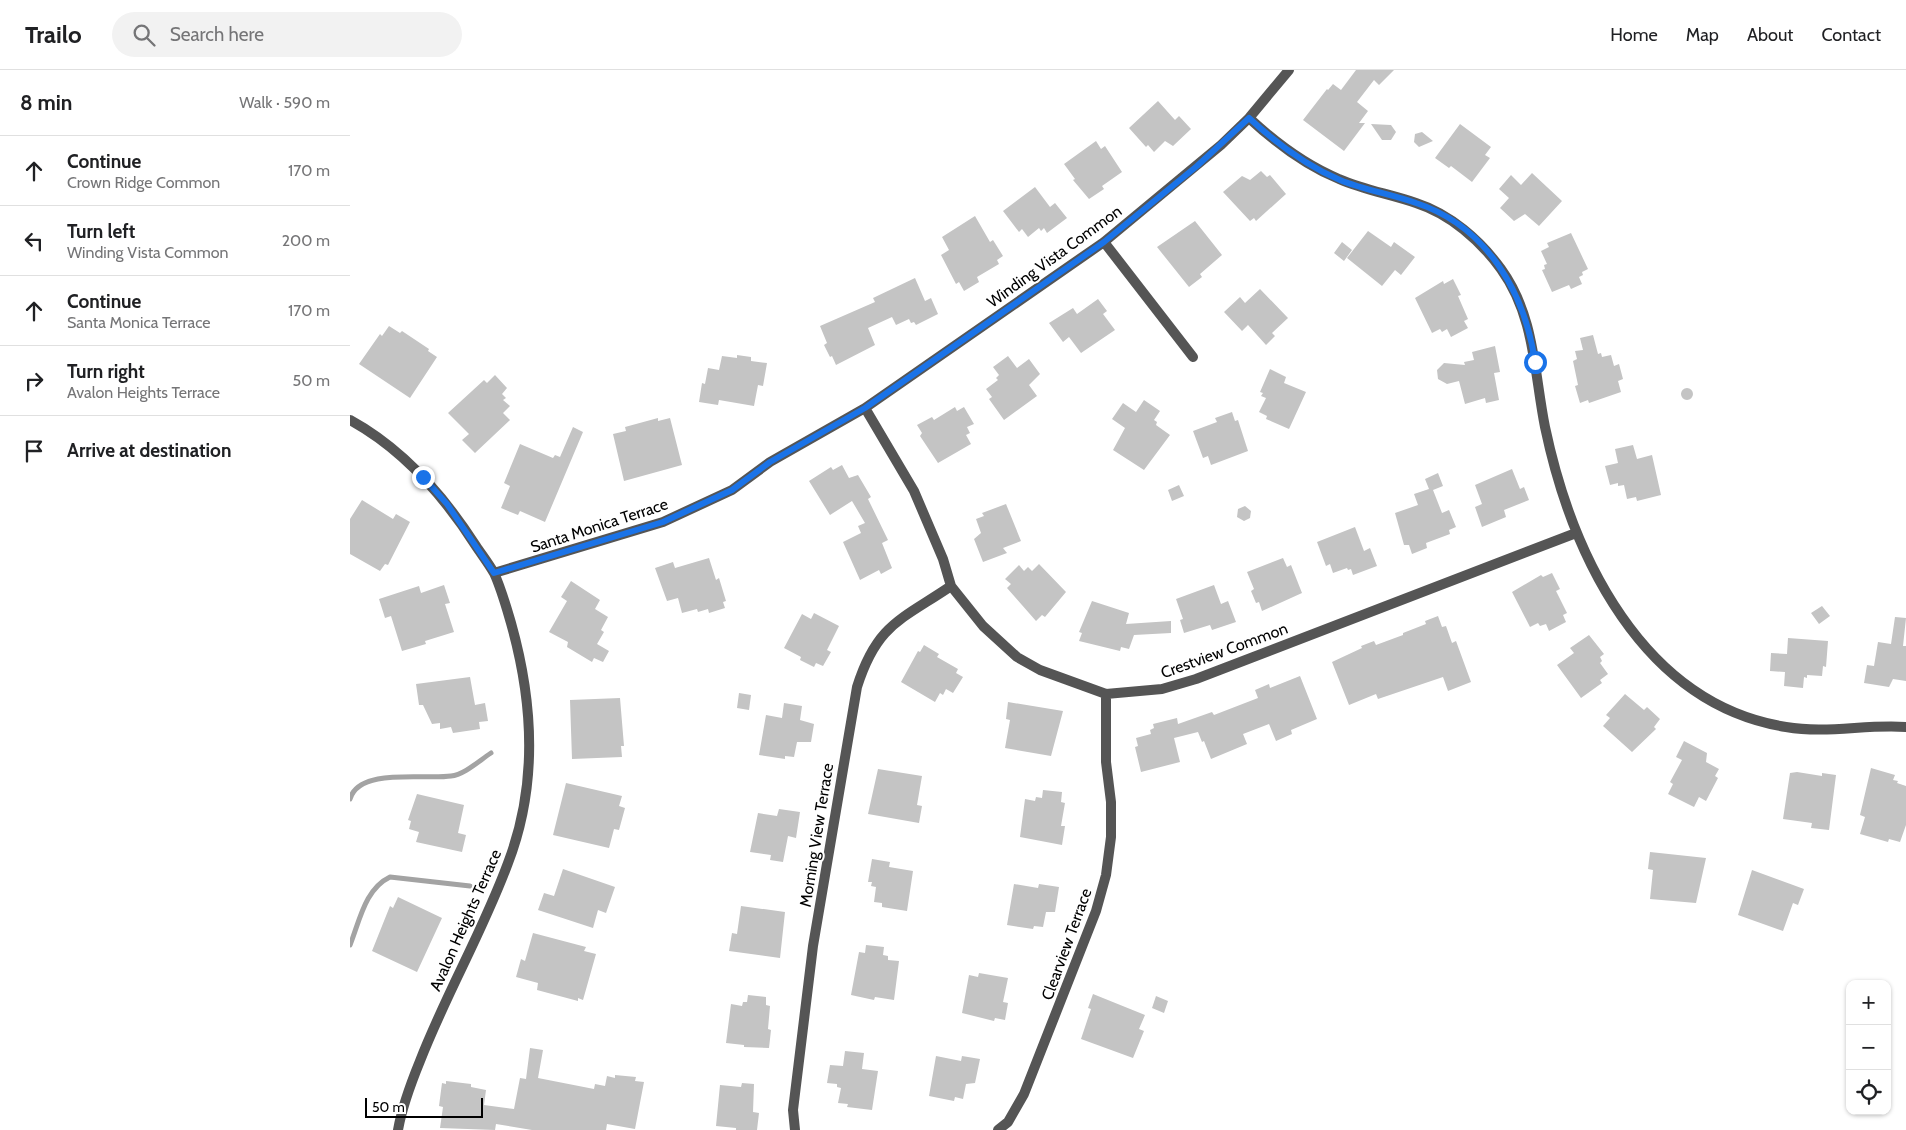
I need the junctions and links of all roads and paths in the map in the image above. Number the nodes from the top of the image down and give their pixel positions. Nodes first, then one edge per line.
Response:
1 (1289, 70) edge
2 (1249, 118) junction
3 (1104, 242) junction
4 (1193, 358) dead end
5 (865, 408) junction
6 (350, 420) edge
7 (1576, 533) junction
8 (494, 573) junction
9 (951, 586) junction
10 (1106, 694) junction
11 (1906, 727) edge
12 (398, 1130) edge
13 (796, 1130) edge
14 (998, 1130) edge

1 - 2 street, Winding Vista Common
2 - 3 street, Winding Vista Common
2 - 7 street
3 - 4 street
3 - 5 street, Winding Vista Common
5 - 8 street, Santa Monica Terrace
5 - 9 street, Crestview Common
6 - 8 street, Avalon Heights Terrace
7 - 10 street, Crestview Common
7 - 11 street
8 - 12 street, Avalon Heights Terrace
9 - 10 street, Crestview Common
9 - 13 street, Morning View Terrace
10 - 14 street, Clearview Terrace

